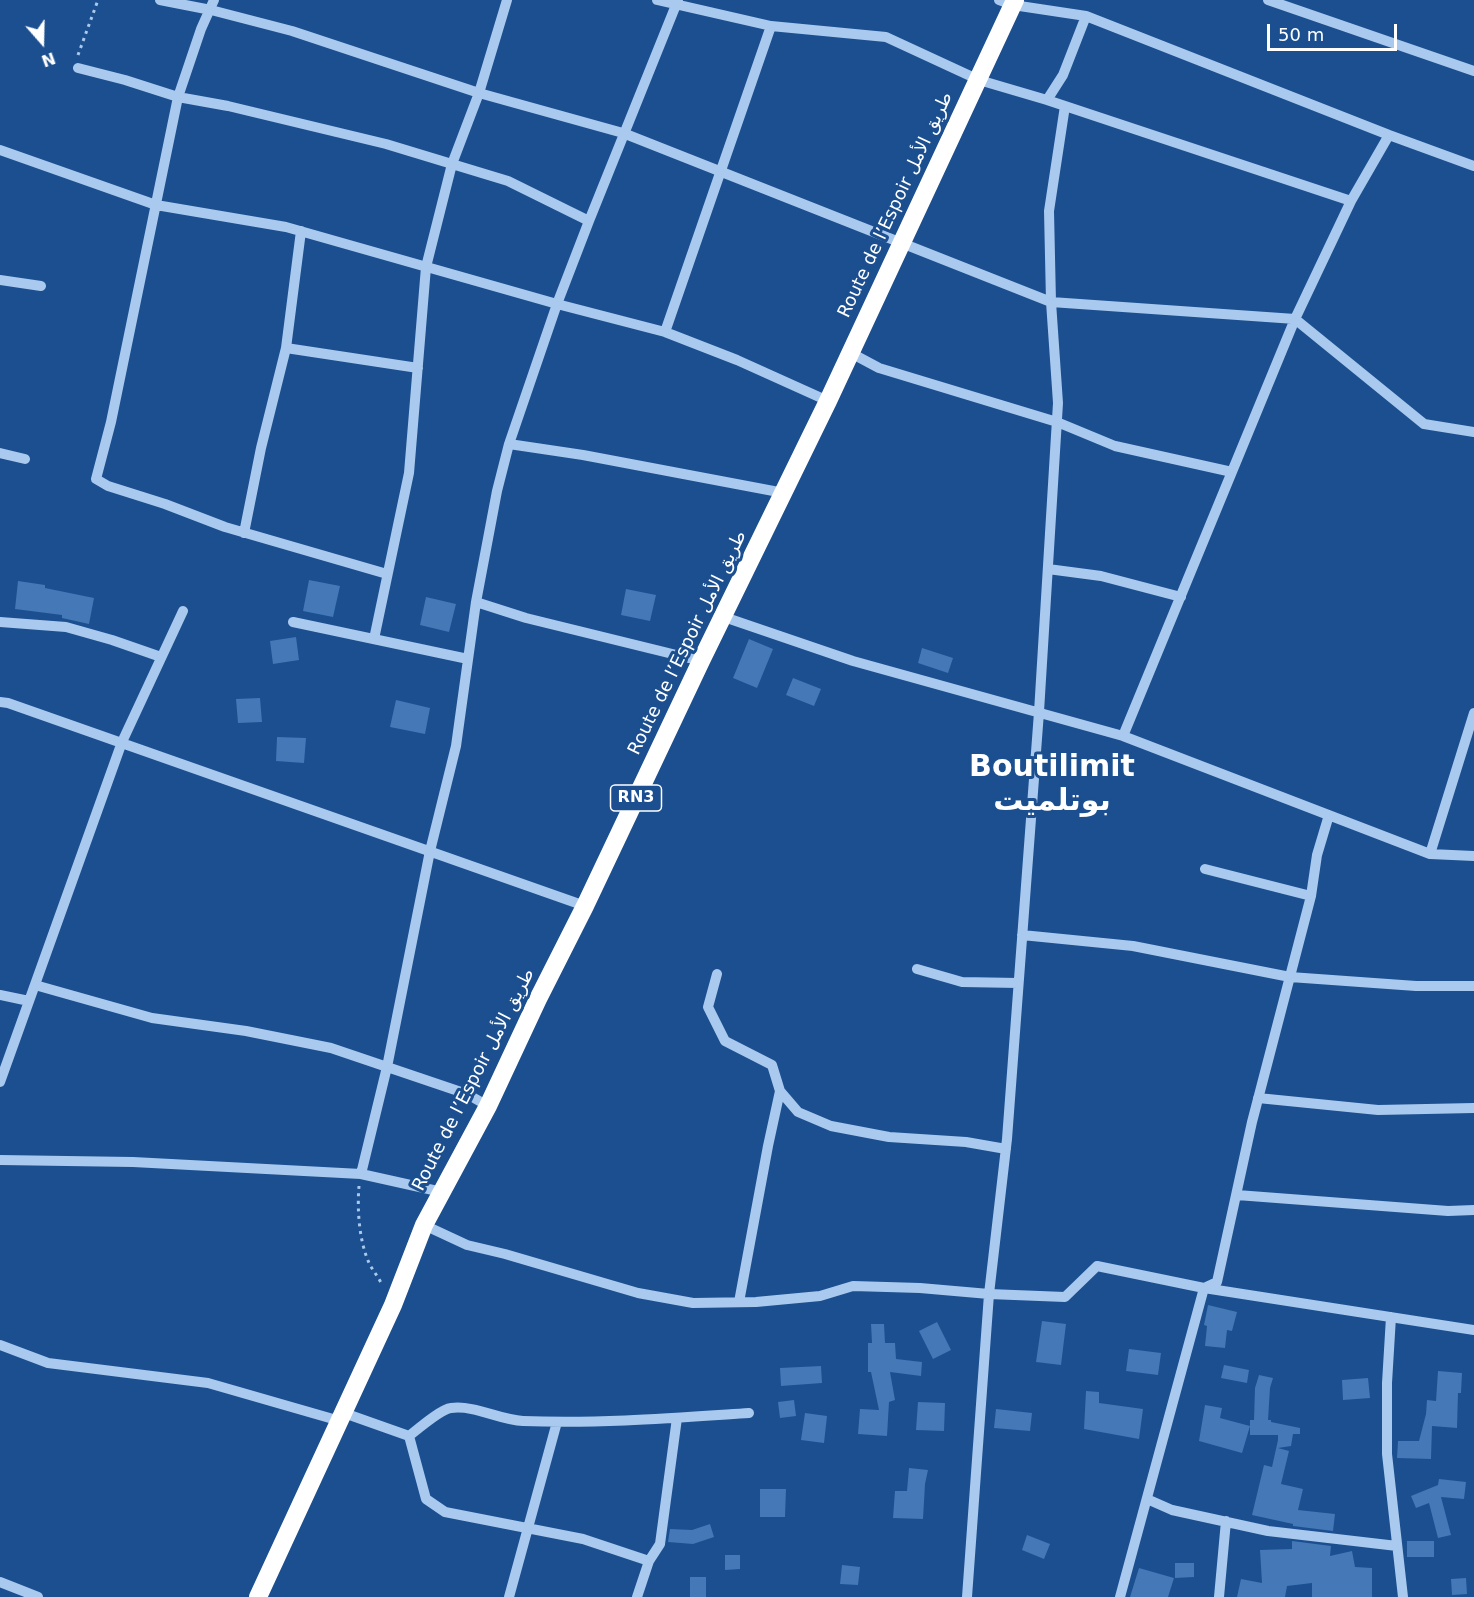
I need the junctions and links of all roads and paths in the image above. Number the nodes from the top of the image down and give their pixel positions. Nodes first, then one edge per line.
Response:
1 (98, 0) edge
2 (160, 0) edge
3 (507, 0) edge
4 (657, 0) edge
5 (1268, 0) edge
6 (1009, 2) edge
7 (677, 3) edge
8 (213, 5) edge
9 (1086, 16) junction
10 (771, 26) junction
11 (78, 68) joint
12 (1474, 71) edge
13 (979, 80) junction
14 (479, 93) junction
15 (177, 97) junction
16 (1047, 100) junction
17 (1065, 106) junction
18 (623, 133) junction
19 (1389, 135) junction
20 (0, 150) edge
21 (452, 164) junction
22 (1474, 166) edge
23 (721, 171) junction
24 (1351, 201) junction
25 (156, 205) junction
26 (589, 220) junction
27 (301, 231) junction
28 (901, 242) junction
29 (426, 267) junction
30 (0, 280) edge
31 (41, 286) dead end
32 (1051, 302) junction
33 (557, 304) junction
34 (1294, 320) junction
35 (665, 332) junction
36 (286, 348) junction
37 (849, 352) junction
38 (418, 368) junction
39 (828, 401) junction
40 (1057, 422) junction
41 (1474, 432) edge
42 (509, 444) junction
43 (0, 453) edge
44 (24, 459) dead end
45 (1232, 472) junction
46 (783, 493) junction
47 (244, 533) junction
48 (1048, 569) junction
49 (387, 574) junction
50 (1181, 597) junction
51 (476, 602) junction
52 (183, 611) dead end
53 (724, 617) junction
54 (0, 622) edge
55 (293, 622) dead end
56 (374, 639) junction
57 (161, 657) junction
58 (468, 659) junction
59 (701, 661) junction
60 (0, 702) edge
61 (1038, 712) junction
62 (1474, 712) edge
63 (1123, 736) junction
64 (122, 742) junction
65 (1329, 815) junction
66 (430, 851) junction
67 (1430, 854) junction
68 (1474, 856) edge
69 (1206, 868) dead end
70 (1311, 896) junction
71 (585, 906) junction
72 (1022, 935) junction
73 (917, 969) dead end
74 (717, 974) dead end
75 (1290, 977) junction
76 (1018, 983) junction
77 (35, 985) junction
78 (1474, 986) edge
79 (0, 994) edge
80 (29, 1001) junction
81 (387, 1067) junction
82 (0, 1083) edge
83 (780, 1091) junction
84 (1258, 1098) junction
85 (488, 1106) junction
86 (1474, 1108) edge
87 (1006, 1149) junction
88 (0, 1160) edge
89 (361, 1174) junction
90 (442, 1192) junction
91 (1237, 1195) junction
92 (1474, 1210) edge
93 (424, 1225) junction
94 (1204, 1288) junction
95 (989, 1294) junction
96 (739, 1302) junction
97 (393, 1305) junction
98 (1391, 1317) junction
99 (1474, 1329) edge
100 (0, 1346) edge
101 (749, 1413) dead end
102 (342, 1417) junction
103 (677, 1418) junction
104 (557, 1422) junction
105 (409, 1436) junction
106 (1147, 1499) junction
107 (1226, 1521) junction
108 (529, 1528) junction
109 (1397, 1546) junction
110 (649, 1561) junction
111 (0, 1582) edge
112 (38, 1597) edge
113 (258, 1597) edge
114 (509, 1597) edge
115 (637, 1597) edge
116 (967, 1597) edge
117 (1120, 1597) edge
118 (1219, 1597) edge
119 (1403, 1597) edge

1 - 11 path
2 - 8 street
3 - 14 street
4 - 7 street
5 - 12 street
6 - 9 street
6 - 13 highway, Route de l’Espoir طريق الأمل / RN3
7 - 10 street
7 - 18 street
8 - 14 street
8 - 15 street
9 - 16 street
9 - 19 street
10 - 13 street
10 - 23 street
11 - 15 street
13 - 16 street
13 - 28 highway, Route de l’Espoir طريق الأمل / RN3
14 - 18 street
14 - 21 street
15 - 21 street
15 - 25 street
16 - 17 street
17 - 24 street
17 - 32 street
18 - 23 street
18 - 26 street
19 - 22 street
19 - 24 street
20 - 25 street
21 - 26 street
21 - 29 street
23 - 28 street
23 - 35 street
24 - 34 street
25 - 27 street
25 - 47 street
26 - 33 street
27 - 29 street
27 - 36 street
28 - 32 street
28 - 37 highway, Route de l’Espoir طريق الأمل / RN3
29 - 33 street
29 - 38 street
30 - 31 street
32 - 34 street
32 - 40 street
33 - 35 street
33 - 42 street
34 - 41 street
34 - 45 street
35 - 39 street
36 - 38 street
36 - 47 street
37 - 39 highway, Route de l’Espoir طريق الأمل / RN3
37 - 40 street
38 - 49 street
39 - 46 highway, Route de l’Espoir طريق الأمل / RN3
40 - 45 street
40 - 48 street
42 - 46 street
42 - 51 street
43 - 44 street
45 - 50 street
46 - 53 highway, Route de l’Espoir طريق الأمل / RN3
47 - 49 street
48 - 50 street
48 - 61 street
49 - 56 street
50 - 63 street
51 - 58 street
51 - 59 street
52 - 57 street
53 - 59 highway, Route de l’Espoir طريق الأمل / RN3
53 - 61 street
54 - 57 street
55 - 56 street
56 - 58 street
57 - 64 street
58 - 66 street
59 - 71 highway, Route de l’Espoir طريق الأمل / RN3
60 - 64 street
61 - 63 street
61 - 72 street
62 - 67 street
63 - 65 street
64 - 66 street
64 - 77 street
65 - 67 street
65 - 70 street
66 - 71 street
66 - 81 street
67 - 68 street
69 - 70 street
70 - 75 street
71 - 85 highway, Route de l’Espoir طريق الأمل / RN3
72 - 75 street
72 - 76 street
73 - 76 street
74 - 83 street
75 - 78 street
75 - 84 street
76 - 87 street
77 - 80 street
77 - 81 street
79 - 80 street
80 - 82 street
81 - 85 street
81 - 89 street
83 - 87 street
83 - 96 street
84 - 86 street
84 - 91 street
85 - 90 highway, Route de l’Espoir طريق الأمل / RN3
87 - 95 street
88 - 89 street
89 - 90 street
89 - 97 path
90 - 93 highway, Route de l’Espoir طريق الأمل / RN3
91 - 92 street
91 - 94 street
93 - 96 street
93 - 97 highway, Route de l’Espoir طريق الأمل / RN3
94 - 95 street
94 - 98 street
94 - 106 street
95 - 96 street
95 - 116 street
97 - 102 highway, Route de l’Espoir طريق الأمل / RN3
98 - 99 street
98 - 109 street
100 - 102 street
101 - 103 street
102 - 105 street
102 - 113 highway, Route de l’Espoir طريق الأمل / RN3
103 - 104 street
103 - 110 street
104 - 105 street
104 - 108 street
105 - 108 street
106 - 107 street
106 - 117 street
107 - 109 street
107 - 118 street
108 - 110 street
108 - 114 street
109 - 119 street
110 - 115 street
111 - 112 street

